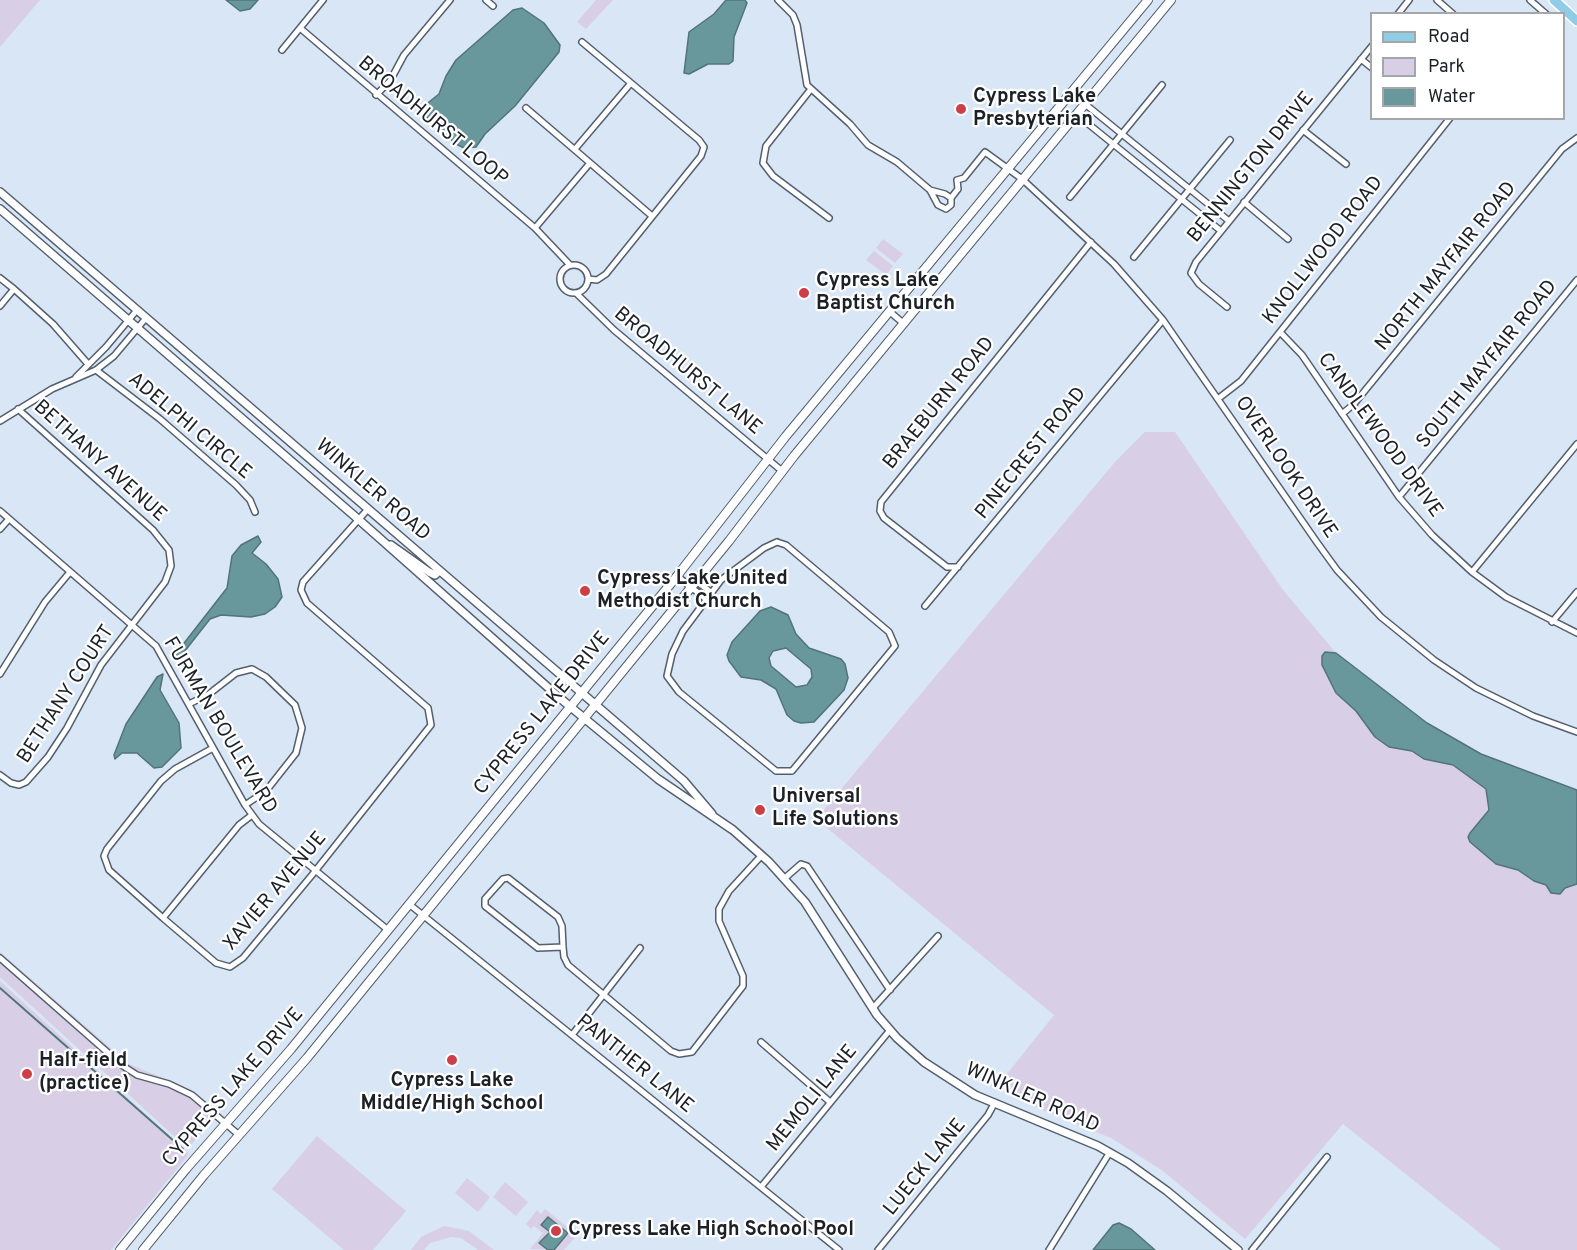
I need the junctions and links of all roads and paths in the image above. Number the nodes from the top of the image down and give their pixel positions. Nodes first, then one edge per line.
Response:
1 (323, 0) edge
2 (450, 0) edge
3 (486, 0) edge
4 (778, 0) edge
5 (1148, 0) edge
6 (1171, 0) edge
7 (1409, 0) edge
8 (1437, 0) edge
9 (1530, 0) edge
10 (1554, 0) edge
11 (493, 6) dead end
12 (1400, 12) edge
13 (1451, 12) edge
14 (1543, 12) edge
15 (1577, 21) edge
16 (300, 28) junction
17 (582, 42) dead end
18 (1370, 47) edge
19 (282, 50) dead end
20 (1361, 59) junction
21 (1370, 67) edge
22 (631, 83) junction
23 (1162, 85) dead end
24 (811, 89) junction
25 (376, 95) junction
26 (1085, 104) junction
27 (526, 108) dead end
28 (1076, 114) junction
29 (1448, 120) edge
30 (1303, 130) junction
31 (1121, 134) junction
32 (1576, 138) edge
33 (1230, 140) dead end
34 (1113, 144) junction
35 (575, 149) junction
36 (590, 163) junction
37 (1346, 164) dead end
38 (1007, 170) junction
39 (1022, 179) junction
40 (1190, 189) junction
41 (930, 190) junction
42 (0, 192) edge
43 (951, 198) junction
44 (1070, 198) dead end
45 (1181, 199) junction
46 (1244, 202) junction
47 (0, 209) edge
48 (652, 216) junction
49 (829, 218) dead end
50 (1228, 221) junction
51 (535, 228) junction
52 (1221, 231) junction
53 (1288, 239) dead end
54 (1091, 242) junction
55 (1134, 257) dead end
56 (570, 265) junction
57 (0, 278) edge
58 (588, 279) junction
59 (1577, 280) edge
60 (14, 290) junction
61 (576, 293) junction
62 (0, 306) edge
63 (1227, 307) dead end
64 (137, 310) junction
65 (889, 311) junction
66 (146, 318) junction
67 (128, 320) junction
68 (1163, 321) junction
69 (903, 323) junction
70 (138, 328) junction
71 (1280, 332) junction
72 (88, 364) junction
73 (96, 370) junction
74 (74, 378) junction
75 (1219, 398) junction
76 (18, 409) junction
77 (1342, 414) junction
78 (0, 421) edge
79 (1577, 444) edge
80 (768, 460) junction
81 (782, 471) junction
82 (1399, 497) junction
83 (368, 509) junction
84 (0, 511) edge
85 (255, 512) dead end
86 (9, 519) junction
87 (358, 519) junction
88 (0, 529) edge
89 (383, 541) junction
90 (958, 567) junction
91 (170, 570) joint
92 (440, 571) junction
93 (70, 572) junction
94 (1473, 572) junction
95 (677, 576) junction
96 (694, 584) junction
97 (1577, 592) edge
98 (712, 593) junction
99 (706, 599) junction
100 (925, 606) dead end
101 (1552, 622) junction
102 (131, 624) junction
103 (1577, 633) edge
104 (0, 674) edge
105 (581, 694) junction
106 (189, 704) junction
107 (594, 705) junction
108 (571, 706) junction
109 (584, 717) junction
110 (1577, 732) edge
111 (213, 748) junction
112 (0, 775) edge
113 (245, 805) junction
114 (252, 815) junction
115 (717, 820) junction
116 (762, 855) junction
117 (315, 871) junction
118 (785, 878) junction
119 (409, 904) junction
120 (422, 916) junction
121 (163, 918) junction
122 (388, 930) junction
123 (938, 936) dead end
124 (564, 947) junction
125 (640, 948) dead end
126 (0, 958) edge
127 (890, 990) junction
128 (602, 995) junction
129 (873, 1008) junction
130 (890, 1030) junction
131 (572, 1035) junction
132 (761, 1042) dead end
133 (830, 1102) junction
134 (994, 1104) junction
135 (226, 1123) junction
136 (239, 1135) junction
137 (1110, 1152) junction
138 (1327, 1157) dead end
139 (761, 1187) junction
140 (120, 1250) edge
141 (143, 1250) edge
142 (839, 1250) edge
143 (879, 1250) edge
144 (1049, 1250) edge
145 (1237, 1250) edge
146 (1252, 1250) edge

1 - 16 street
2 - 25 street
3 - 11 street
4 - 24 street
5 - 38 main road, CYPRESS LAKE DRIVE
6 - 26 main road, CYPRESS LAKE DRIVE
7 - 12 street
8 - 13 street
9 - 14 street
10 - 15 main road
16 - 19 street
16 - 25 street, BROADHURST LOOP
17 - 22 street
18 - 20 street, BENNINGTON DRIVE
20 - 21 street
20 - 30 street, BENNINGTON DRIVE
22 - 35 street
22 - 48 street
23 - 31 street
24 - 41 street
24 - 49 street
25 - 51 street, BROADHURST LOOP
26 - 28 main road, CYPRESS LAKE DRIVE
26 - 31 street
27 - 35 street
28 - 34 street
28 - 39 main road, CYPRESS LAKE DRIVE
29 - 71 street, KNOLLWOOD ROAD
30 - 37 street
30 - 46 street, BENNINGTON DRIVE
31 - 34 street
31 - 40 street
32 - 77 street, NORTH MAYFAIR ROAD
33 - 40 street
34 - 44 street
34 - 45 street
35 - 36 street
36 - 48 street
36 - 51 street
38 - 39 street, OVERLOOK DRIVE
38 - 43 street, OVERLOOK DRIVE
38 - 65 main road, CYPRESS LAKE DRIVE
39 - 54 street, OVERLOOK DRIVE
39 - 69 main road, CYPRESS LAKE DRIVE
40 - 45 street
40 - 50 street
41 - 43 street
41 - 43 street
42 - 64 street, WINKLER ROAD
45 - 52 street
45 - 55 street
46 - 50 street, BENNINGTON DRIVE
46 - 53 street
47 - 67 street, WINKLER ROAD
48 - 58 street
50 - 52 street, BENNINGTON DRIVE
51 - 56 street, BROADHURST LOOP
52 - 63 street, BENNINGTON DRIVE
54 - 68 street, OVERLOOK DRIVE
54 - 90 street, BRAEBURN ROAD
56 - 58 street, BROADHURST LOOP
56 - 61 street
57 - 60 street
58 - 61 street
59 - 82 street, SOUTH MAYFAIR ROAD
60 - 62 street
60 - 72 street
61 - 80 street, BROADHURST LANE
64 - 66 street, WINKLER ROAD
64 - 67 street
65 - 69 street
65 - 80 main road, CYPRESS LAKE DRIVE
66 - 70 street
66 - 83 street, WINKLER ROAD
67 - 70 street, WINKLER ROAD
67 - 72 street
68 - 75 street, OVERLOOK DRIVE
68 - 90 street, PINECREST ROAD
69 - 81 main road, CYPRESS LAKE DRIVE
70 - 73 street
70 - 87 street, WINKLER ROAD
71 - 75 street, KNOLLWOOD ROAD
71 - 77 street, CANDLEWOOD DRIVE
72 - 74 street
73 - 74 street
73 - 85 street, ADELPHI CIRCLE
74 - 76 street
75 - 110 street, OVERLOOK DRIVE
76 - 78 street
76 - 91 street, BETHANY AVENUE
77 - 82 street, CANDLEWOOD DRIVE
79 - 94 street
80 - 81 street, BROADHURST LANE
80 - 95 main road, CYPRESS LAKE DRIVE
81 - 96 main road, CYPRESS LAKE DRIVE
82 - 94 street, CANDLEWOOD DRIVE
83 - 87 street
83 - 92 street, WINKLER ROAD
84 - 86 street, FURMAN BOULEVARD
86 - 88 street
86 - 93 street, FURMAN BOULEVARD
87 - 89 street, WINKLER ROAD
87 - 117 street, XAVIER AVENUE
89 - 92 street
89 - 108 street, WINKLER ROAD
90 - 100 street, PINECREST ROAD
91 - 102 street, BETHANY COURT
92 - 105 street, WINKLER ROAD
93 - 102 street, FURMAN BOULEVARD
93 - 104 street
94 - 101 street, CANDLEWOOD DRIVE
95 - 96 street
95 - 105 main road, CYPRESS LAKE DRIVE
96 - 98 street
96 - 99 street
96 - 107 main road, CYPRESS LAKE DRIVE
97 - 101 street
98 - 99 street
98 - 99 street
101 - 103 street, CANDLEWOOD DRIVE
102 - 106 street, FURMAN BOULEVARD
102 - 112 street, BETHANY COURT
105 - 107 street, WINKLER ROAD
105 - 108 main road, CYPRESS LAKE DRIVE
106 - 111 street, FURMAN BOULEVARD
106 - 113 street
107 - 109 main road, CYPRESS LAKE DRIVE
107 - 115 street, WINKLER ROAD
108 - 109 street, WINKLER ROAD
108 - 119 main road, CYPRESS LAKE DRIVE
109 - 115 street, WINKLER ROAD
109 - 120 main road, CYPRESS LAKE DRIVE
111 - 113 street, FURMAN BOULEVARD
111 - 121 street, XAVIER AVENUE
113 - 114 street, FURMAN BOULEVARD
114 - 117 street, FURMAN BOULEVARD
114 - 121 street
115 - 116 street, WINKLER ROAD
116 - 118 street, WINKLER ROAD
116 - 128 street
117 - 121 street, XAVIER AVENUE
117 - 122 street, FURMAN BOULEVARD
118 - 127 street
118 - 129 street, WINKLER ROAD
119 - 120 street, PANTHER LANE
119 - 122 main road, CYPRESS LAKE DRIVE
120 - 131 street, PANTHER LANE
120 - 136 main road, CYPRESS LAKE DRIVE
122 - 135 main road, CYPRESS LAKE DRIVE
123 - 127 street
124 - 124 street
124 - 128 street
125 - 128 street
126 - 135 street
127 - 129 street
128 - 131 street
129 - 130 street, WINKLER ROAD
130 - 133 street, MEMOLI LANE
130 - 134 street, WINKLER ROAD
131 - 139 street, PANTHER LANE
132 - 133 street
133 - 139 street, MEMOLI LANE
134 - 137 street, WINKLER ROAD
134 - 143 street, LUECK LANE
135 - 136 street
135 - 140 main road, CYPRESS LAKE DRIVE
136 - 141 main road, CYPRESS LAKE DRIVE
137 - 144 street
137 - 145 street, WINKLER ROAD
138 - 146 street
139 - 142 street, PANTHER LANE

